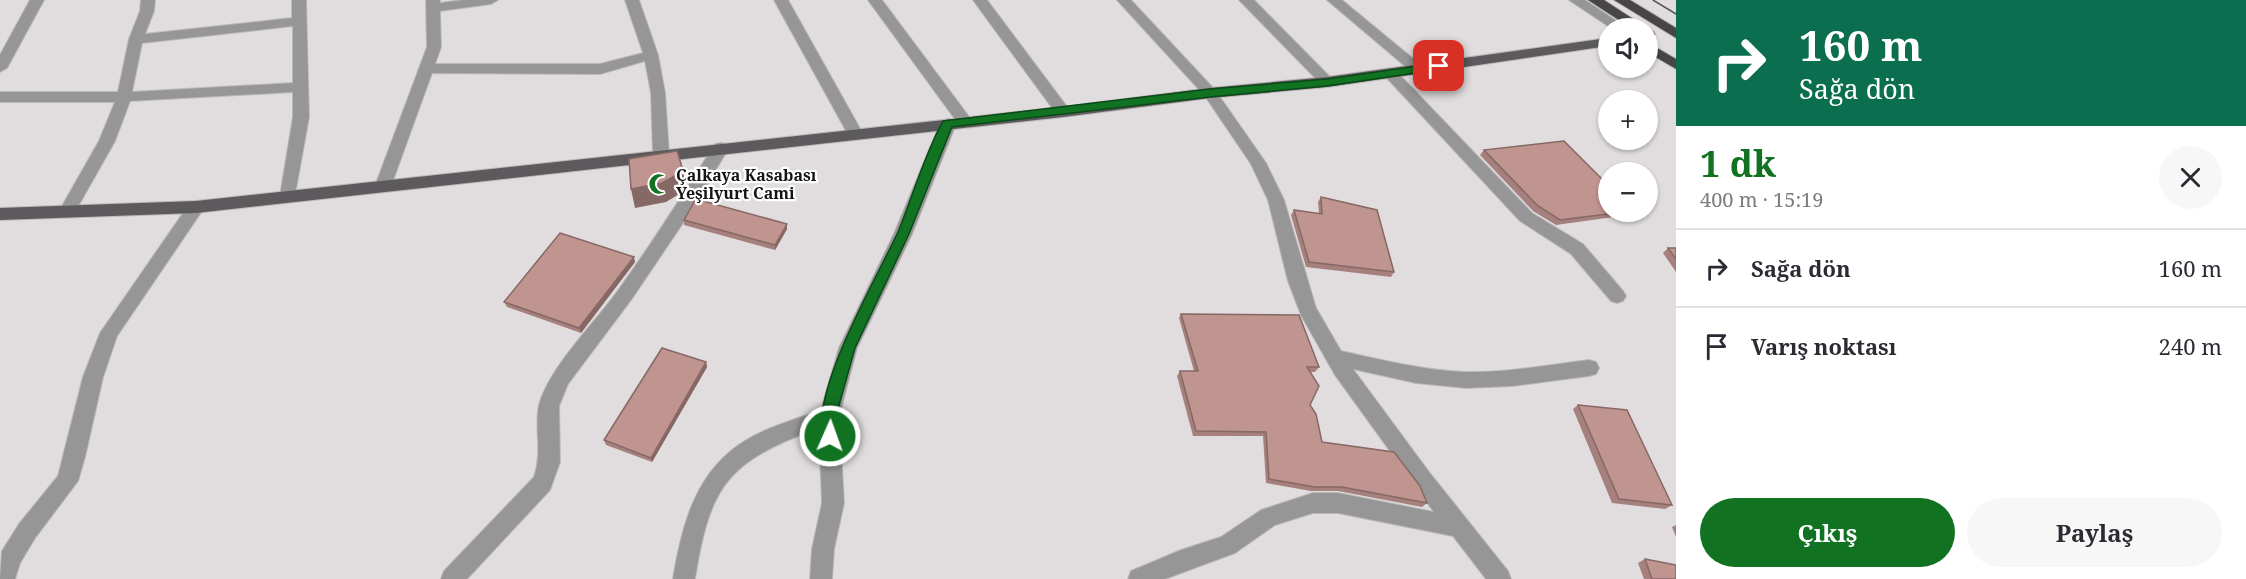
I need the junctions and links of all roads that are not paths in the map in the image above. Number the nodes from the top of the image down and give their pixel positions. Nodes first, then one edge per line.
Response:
1 (37, 0) edge
2 (148, 0) edge
3 (300, 0) edge
4 (491, 0) edge
5 (632, 0) edge
6 (781, 0) edge
7 (875, 0) edge
8 (980, 0) edge
9 (1124, 0) edge
10 (1246, 0) edge
11 (1334, 0) edge
12 (1576, 0) edge
13 (1595, 0) edge
14 (1621, 0) edge
15 (434, 4) edge
16 (1604, 18) edge
17 (1621, 18) edge
18 (299, 21) junction
19 (1676, 34) edge
20 (136, 39) junction
21 (1658, 41) edge
22 (1598, 43) edge
23 (1658, 47) edge
24 (1676, 51) edge
25 (651, 55) junction
26 (1676, 65) edge
27 (0, 68) edge
28 (427, 68) junction
29 (1418, 69) junction
30 (1390, 74) junction
31 (1327, 82) junction
32 (301, 87) junction
33 (1210, 93) junction
34 (0, 97) edge
35 (124, 97) junction
36 (1063, 111) junction
37 (956, 123) junction
38 (855, 134) junction
39 (721, 148) junction
40 (661, 154) junction
41 (383, 186) junction
42 (288, 196) junction
43 (196, 207) junction
44 (66, 213) junction
45 (0, 214) edge
46 (1617, 296) dead end
47 (1335, 357) junction
48 (1589, 368) dead end
49 (829, 416) junction
50 (1460, 527) junction
51 (4, 579) edge
52 (452, 579) edge
53 (684, 579) edge
54 (820, 579) edge
55 (1139, 579) edge
56 (1500, 579) edge

1 - 27 street
2 - 20 street
3 - 18 street
4 - 15 street
5 - 25 street
6 - 38 street
7 - 37 street
8 - 36 street
9 - 33 street
10 - 31 street
11 - 29 street
12 - 16 street
13 - 17 highway
14 - 19 highway
15 - 28 street
18 - 20 street
18 - 32 street
20 - 35 street
21 - 24 highway
22 - 29 main road
23 - 26 highway
25 - 28 street
25 - 40 street
28 - 41 street
29 - 30 main road
30 - 31 main road
30 - 46 street
31 - 33 main road
32 - 35 street
32 - 42 street
33 - 36 main road
33 - 47 street
34 - 35 street
35 - 44 street
36 - 37 main road
37 - 38 main road
37 - 49 street
38 - 39 main road
39 - 40 main road
39 - 52 street
40 - 41 main road
41 - 42 main road
42 - 43 main road
43 - 44 main road
43 - 51 street
44 - 45 main road
47 - 48 street
47 - 50 street
49 - 53 street
49 - 54 street
50 - 55 street
50 - 56 street

